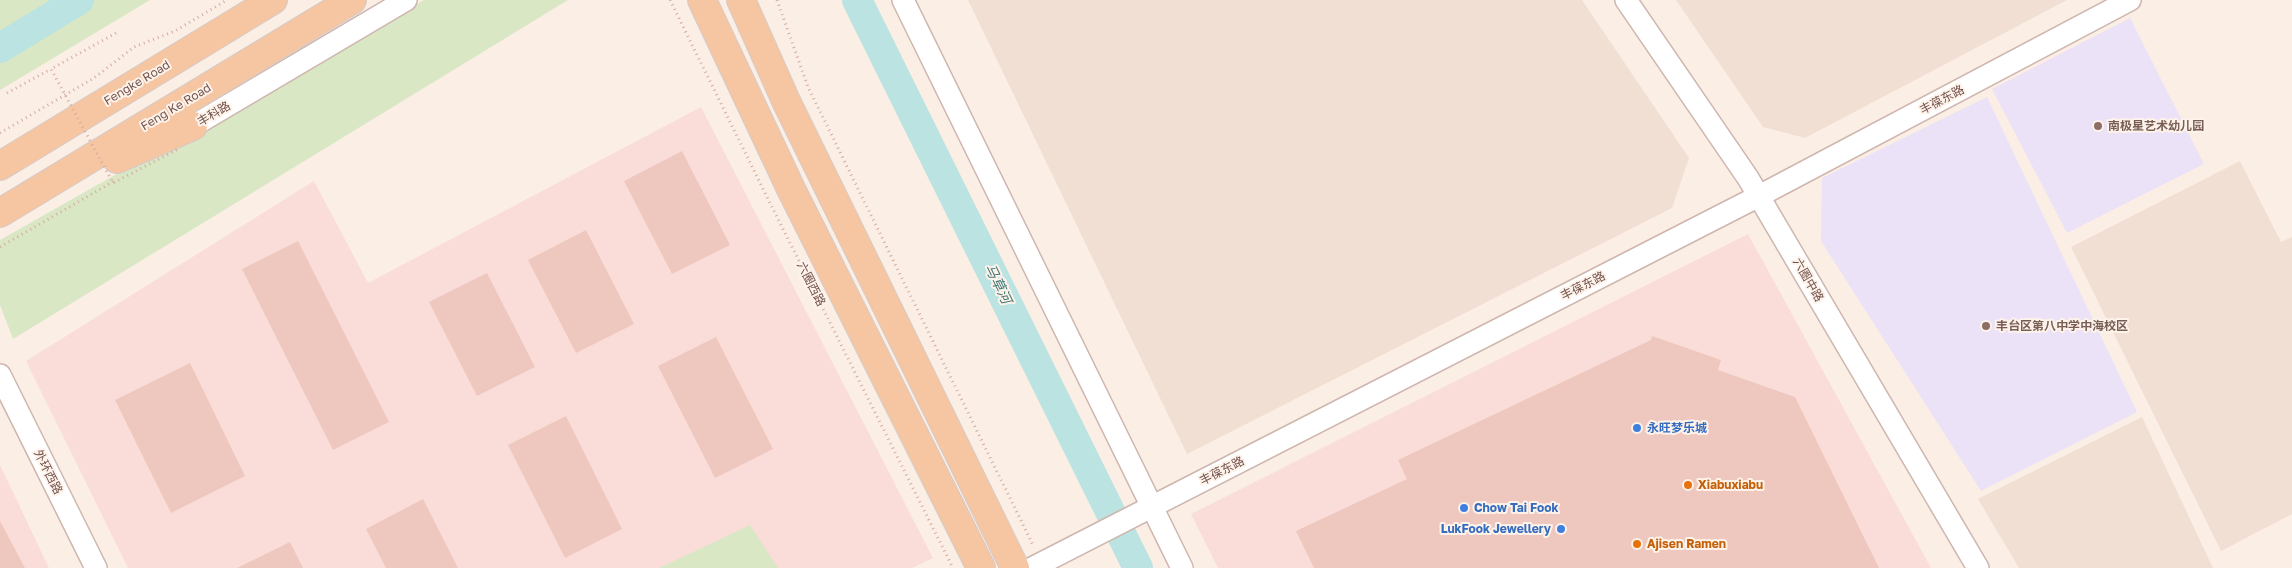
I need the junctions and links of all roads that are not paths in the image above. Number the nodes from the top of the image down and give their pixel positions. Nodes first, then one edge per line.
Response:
1 (273, 0) edge
2 (352, 0) edge
3 (406, 0) edge
4 (702, 0) edge
5 (741, 0) edge
6 (903, 0) edge
7 (1626, 0) edge
8 (2130, 0) edge
9 (187, 137) joint
10 (0, 166) edge
11 (63, 175) junction
12 (1759, 196) junction
13 (0, 213) edge
14 (0, 375) edge
15 (1147, 510) junction
16 (1037, 566) edge
17 (96, 568) edge
18 (981, 568) edge
19 (1014, 568) edge
20 (1182, 568) edge
21 (1978, 568) edge

1 - 10 main road, Fengke Road
2 - 11 main road, Feng Ke Road
3 - 9 street, 丰科路
4 - 18 main road, 六圈西路
5 - 19 main road
6 - 15 street
7 - 12 street, 六圈中路
8 - 12 street, 丰葆东路
9 - 11 main road
11 - 13 main road, Feng Ke Road
12 - 15 street, 丰葆东路
12 - 21 street, 六圈中路
14 - 17 street, 外环西路
15 - 16 street, 丰葆东路
15 - 20 street

